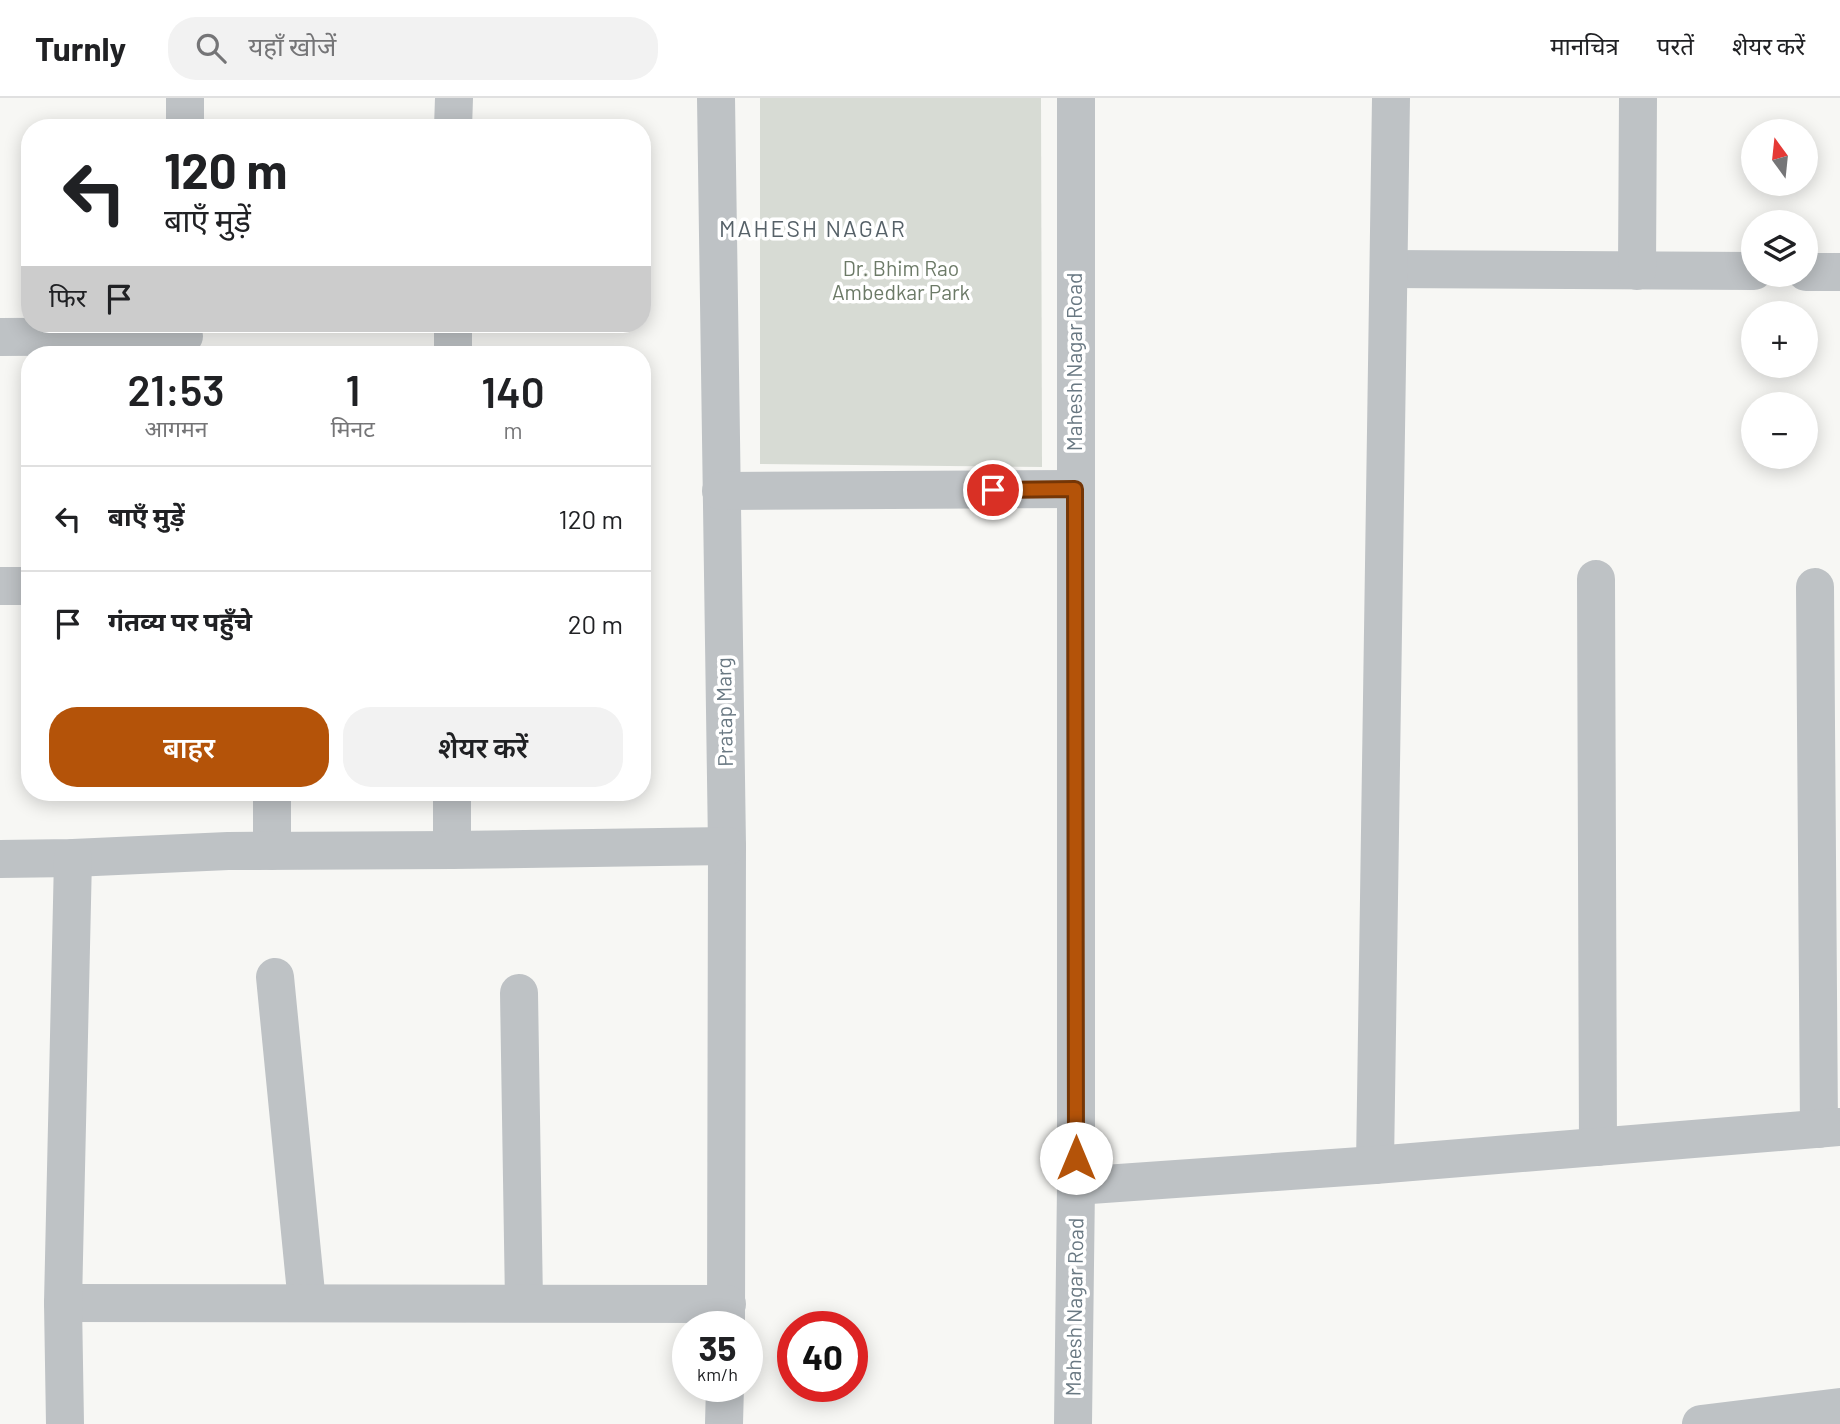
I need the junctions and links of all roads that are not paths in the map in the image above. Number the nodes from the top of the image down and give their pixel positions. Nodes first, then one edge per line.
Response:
1 (185, 98) edge
2 (454, 98) edge
3 (716, 98) edge
4 (1076, 98) edge
5 (1391, 98) edge
6 (1638, 98) edge
7 (185, 119) edge
8 (453, 119) edge
9 (1389, 269) junction
10 (1637, 271) junction
11 (1741, 271) edge
12 (1818, 271) edge
13 (1840, 272) edge
14 (0, 337) edge
15 (184, 338) edge
16 (1075, 489) junction
17 (721, 491) junction
18 (1596, 579) dead end
19 (0, 586) edge
20 (21, 586) edge
21 (1815, 587) dead end
22 (272, 801) edge
23 (452, 801) edge
24 (727, 846) junction
25 (452, 850) junction
26 (272, 851) junction
27 (73, 858) junction
28 (0, 859) edge
29 (275, 977) dead end
30 (519, 993) dead end
31 (1829, 1128) edge
32 (1598, 1147) junction
33 (1375, 1165) junction
34 (1076, 1186) junction
35 (63, 1303) junction
36 (307, 1303) junction
37 (524, 1303) junction
38 (727, 1311) edge
39 (672, 1312) edge
40 (725, 1402) edge
41 (1840, 1407) edge
42 (65, 1424) edge
43 (724, 1424) edge
44 (1073, 1424) edge
45 (1701, 1424) edge

1 - 7 street
2 - 8 street
3 - 17 street, Pratap Marg
4 - 16 street, Mahesh Nagar Road
5 - 9 street
6 - 10 street
9 - 10 street
9 - 33 street
10 - 11 street
12 - 13 street
14 - 15 street
16 - 17 street
16 - 34 street, Mahesh Nagar Road
17 - 24 street, Pratap Marg
18 - 32 street
19 - 20 street
21 - 31 street
22 - 26 street
23 - 25 street
24 - 25 street
24 - 38 street, Pratap Marg
25 - 26 street
26 - 27 street
27 - 28 street
27 - 35 street
29 - 36 street
30 - 37 street
31 - 32 street
32 - 33 street
33 - 34 street
34 - 44 street, Mahesh Nagar Road
35 - 36 street
35 - 42 street
36 - 37 street
37 - 39 street
40 - 43 street
41 - 45 street

